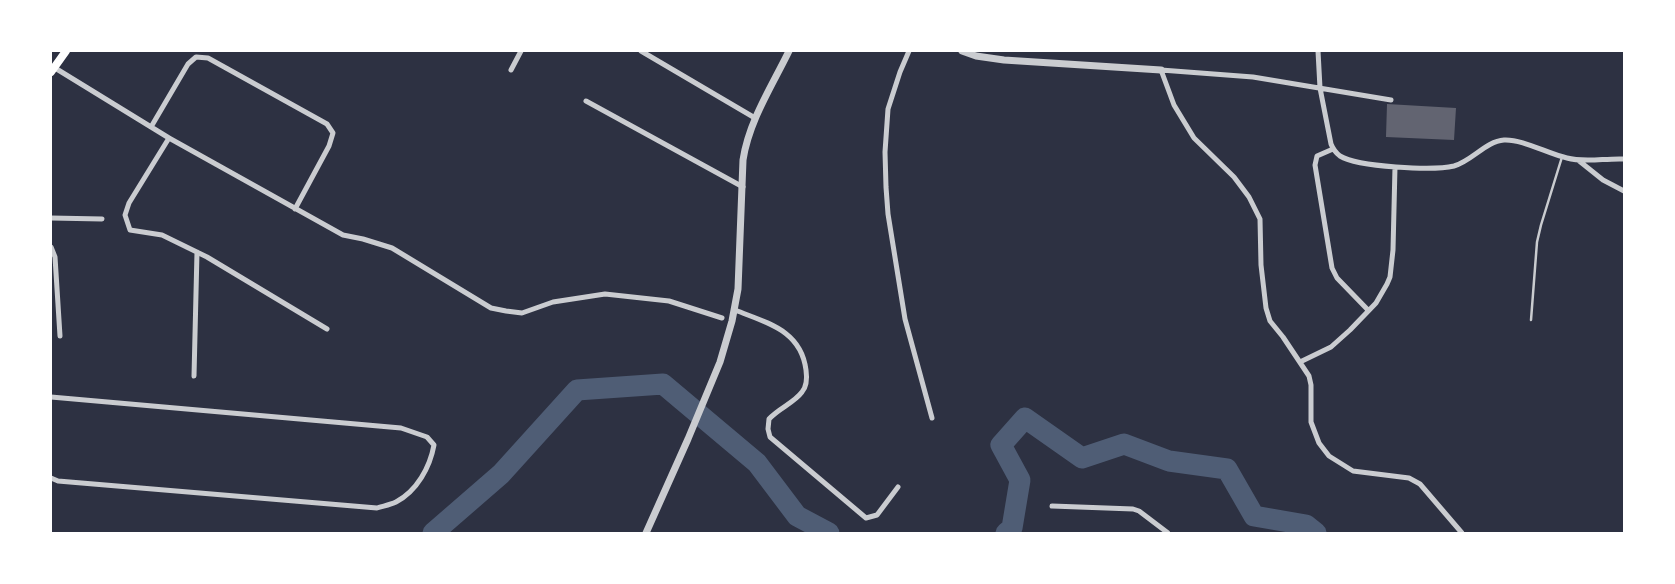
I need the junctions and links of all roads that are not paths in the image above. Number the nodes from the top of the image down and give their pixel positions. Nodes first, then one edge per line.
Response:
1 (66, 51) edge
2 (521, 51) edge
3 (641, 51) edge
4 (789, 51) edge
5 (910, 51) edge
6 (962, 51) edge
7 (1318, 51) edge
8 (53, 70) edge
9 (511, 70) dead end
10 (1161, 70) junction
11 (1320, 88) junction
12 (1391, 100) dead end
13 (586, 101) dead end
14 (755, 118) junction
15 (151, 127) junction
16 (169, 138) junction
17 (1333, 150) junction
18 (1562, 157) junction
19 (1624, 159) edge
20 (1578, 160) junction
21 (1395, 167) junction
22 (743, 187) junction
23 (1624, 191) edge
24 (295, 208) junction
25 (51, 218) edge
26 (102, 219) dead end
27 (51, 247) edge
28 (196, 252) junction
29 (734, 310) junction
30 (1368, 310) junction
31 (722, 318) dead end
32 (1531, 320) dead end
33 (327, 329) dead end
34 (60, 336) dead end
35 (1300, 362) junction
36 (194, 376) dead end
37 (51, 397) edge
38 (932, 418) dead end
39 (51, 478) edge
40 (898, 487) dead end
41 (1052, 506) dead end
42 (646, 533) edge
43 (1168, 533) edge
44 (1462, 533) edge

1 - 8 main road
2 - 9 street
3 - 14 street
4 - 14 street
5 - 38 street
6 - 10 street
7 - 11 street
8 - 15 street
10 - 11 street
10 - 35 street
11 - 12 street
11 - 17 street
13 - 22 street
14 - 22 street
15 - 16 street
15 - 24 street
16 - 24 street
16 - 28 street
17 - 21 street
17 - 30 street
18 - 20 street
18 - 21 street
18 - 32 lane
19 - 20 street
20 - 23 street
21 - 30 street
22 - 29 street
24 - 31 street
25 - 26 street
27 - 34 street
28 - 33 street
28 - 36 street
29 - 40 street
29 - 42 street
30 - 35 street
35 - 44 street
37 - 39 street
41 - 43 street

